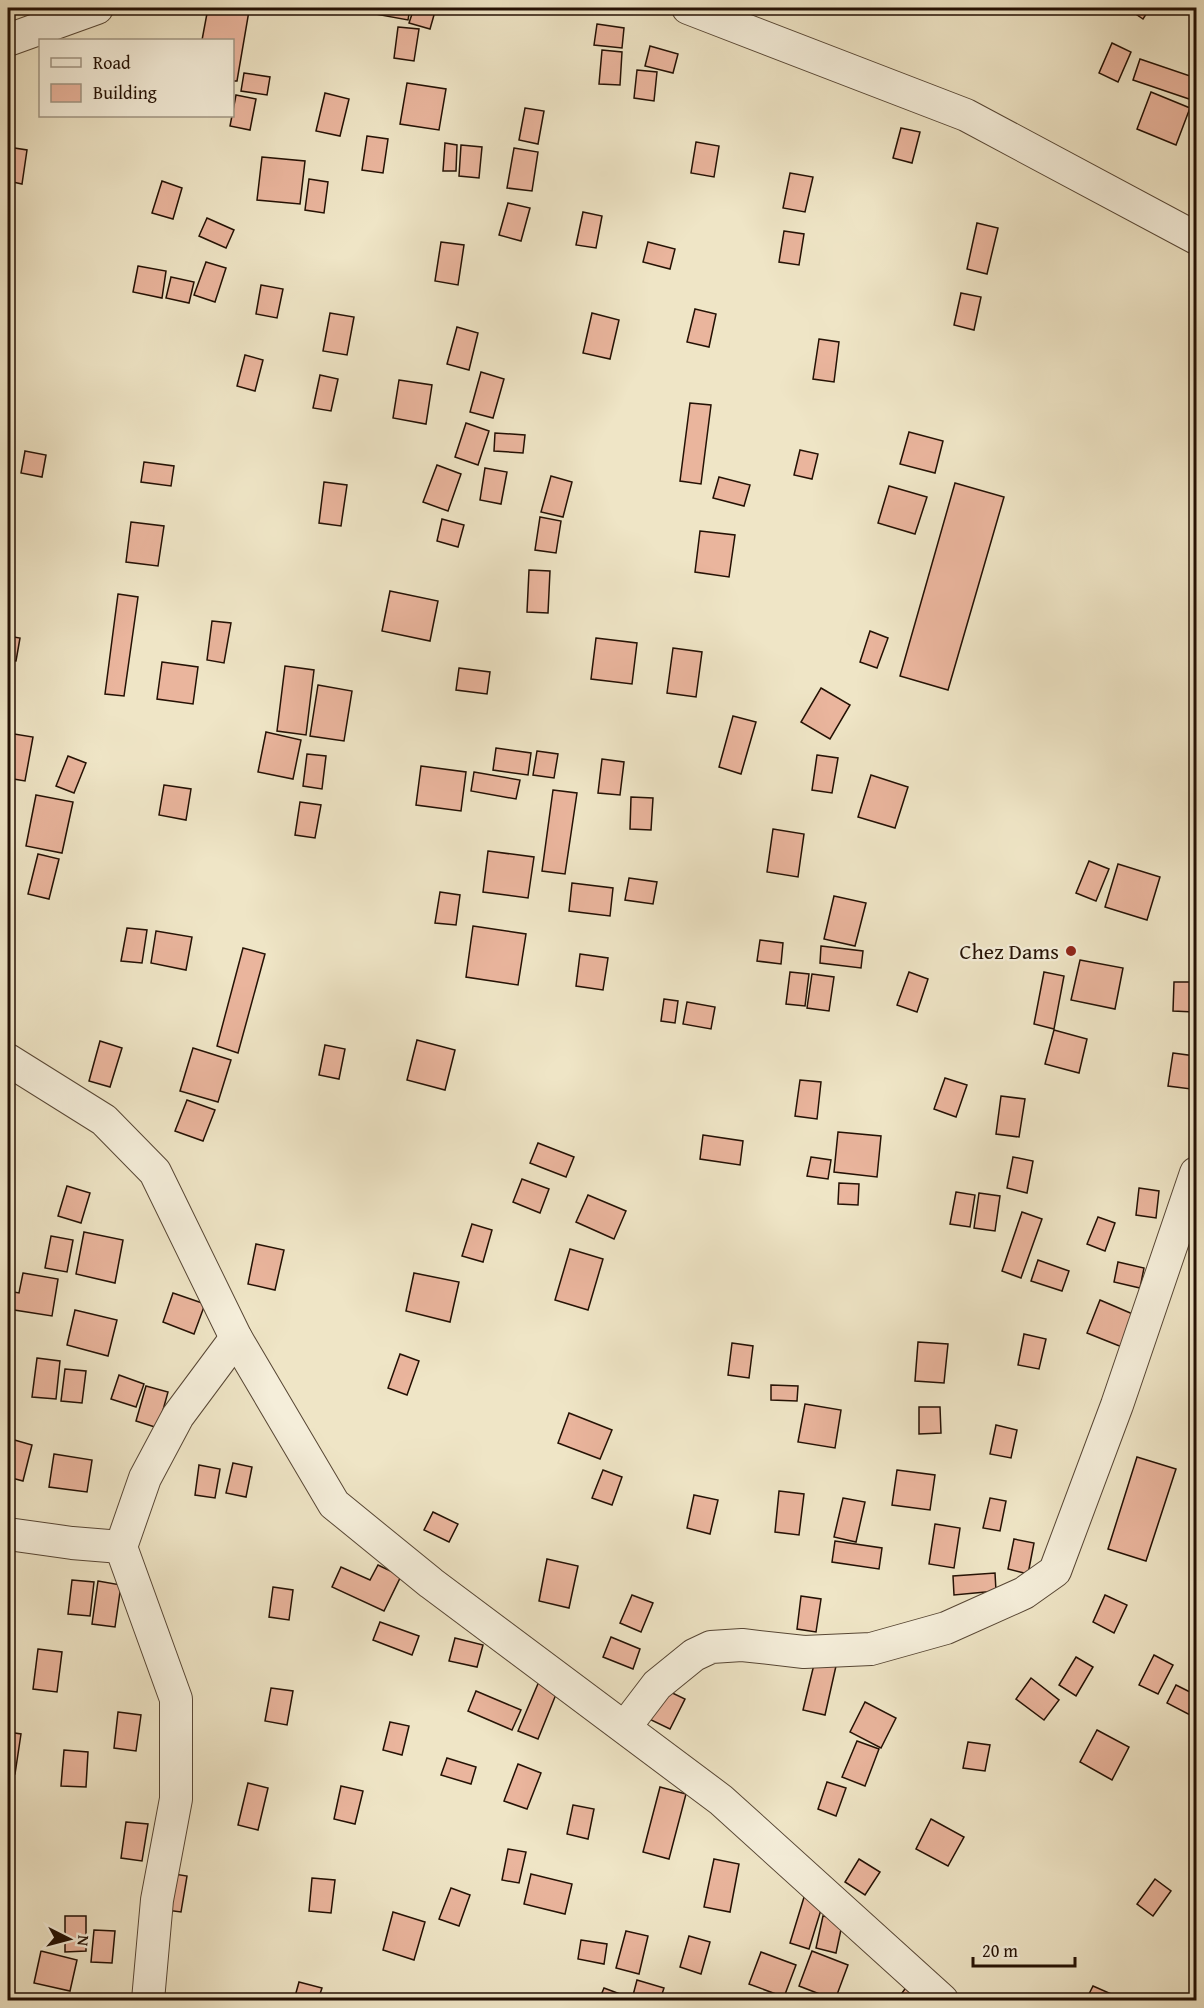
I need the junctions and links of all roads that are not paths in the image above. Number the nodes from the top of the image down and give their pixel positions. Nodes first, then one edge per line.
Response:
1 (98, 8) edge
2 (688, 8) edge
3 (8, 40) edge
4 (1197, 238) edge
5 (8, 1060) edge
6 (1197, 1173) edge
7 (236, 1338) junction
8 (8, 1534) edge
9 (121, 1547) junction
10 (625, 1727) junction
11 (148, 2001) edge
12 (942, 2001) edge

1 - 3 street
2 - 4 street
5 - 7 street
6 - 10 street
7 - 9 street
7 - 10 street
8 - 9 street
9 - 11 street
10 - 12 street

